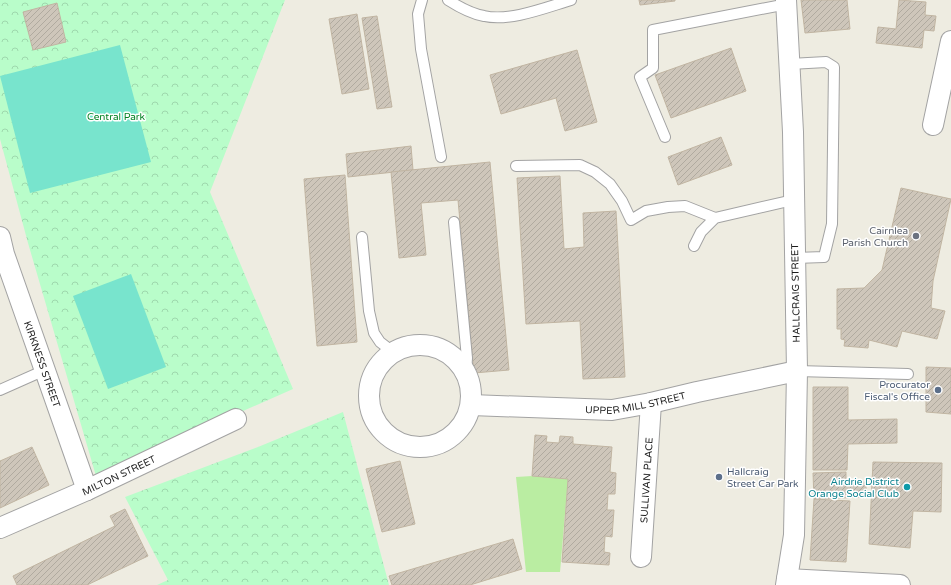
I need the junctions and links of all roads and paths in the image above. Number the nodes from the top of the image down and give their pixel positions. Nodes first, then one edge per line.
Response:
1 (422, 0) edge
2 (448, 0) edge
3 (571, 0) edge
4 (787, 2) edge
5 (951, 40) edge
6 (790, 64) junction
7 (933, 126) dead end
8 (665, 137) dead end
9 (441, 157) dead end
10 (516, 166) dead end
11 (793, 200) junction
12 (715, 218) junction
13 (454, 222) dead end
14 (362, 237) dead end
15 (694, 246) dead end
16 (1, 249) edge
17 (795, 258) junction
18 (392, 352) junction
19 (45, 370) junction
20 (797, 371) junction
21 (466, 372) junction
22 (908, 374) dead end
23 (0, 390) edge
24 (651, 403) junction
25 (471, 405) junction
26 (236, 419) dead end
27 (87, 490) junction
28 (0, 528) edge
29 (641, 557) dead end
30 (786, 582) edge
31 (900, 585) edge

1 - 9 lane
2 - 3 lane
4 - 6 street, HALLCRAIG STREET
4 - 8 lane
5 - 7 street
6 - 11 street, HALLCRAIG STREET
6 - 17 lane
10 - 12 lane
11 - 12 lane
11 - 17 street, HALLCRAIG STREET
12 - 15 lane
13 - 21 lane
14 - 18 lane
16 - 19 street, KIRKNESS STREET
17 - 20 street, HALLCRAIG STREET
18 - 21 street
18 - 25 street
19 - 23 lane
19 - 27 street, KIRKNESS STREET
20 - 22 lane
20 - 24 street, UPPER MILL STREET
20 - 30 street, HALLCRAIG STREET
21 - 25 street
24 - 25 street, UPPER MILL STREET
24 - 29 street, SULLIVAN PLACE
26 - 27 street, MILTON STREET
27 - 28 street, MILTON STREET
30 - 31 street

